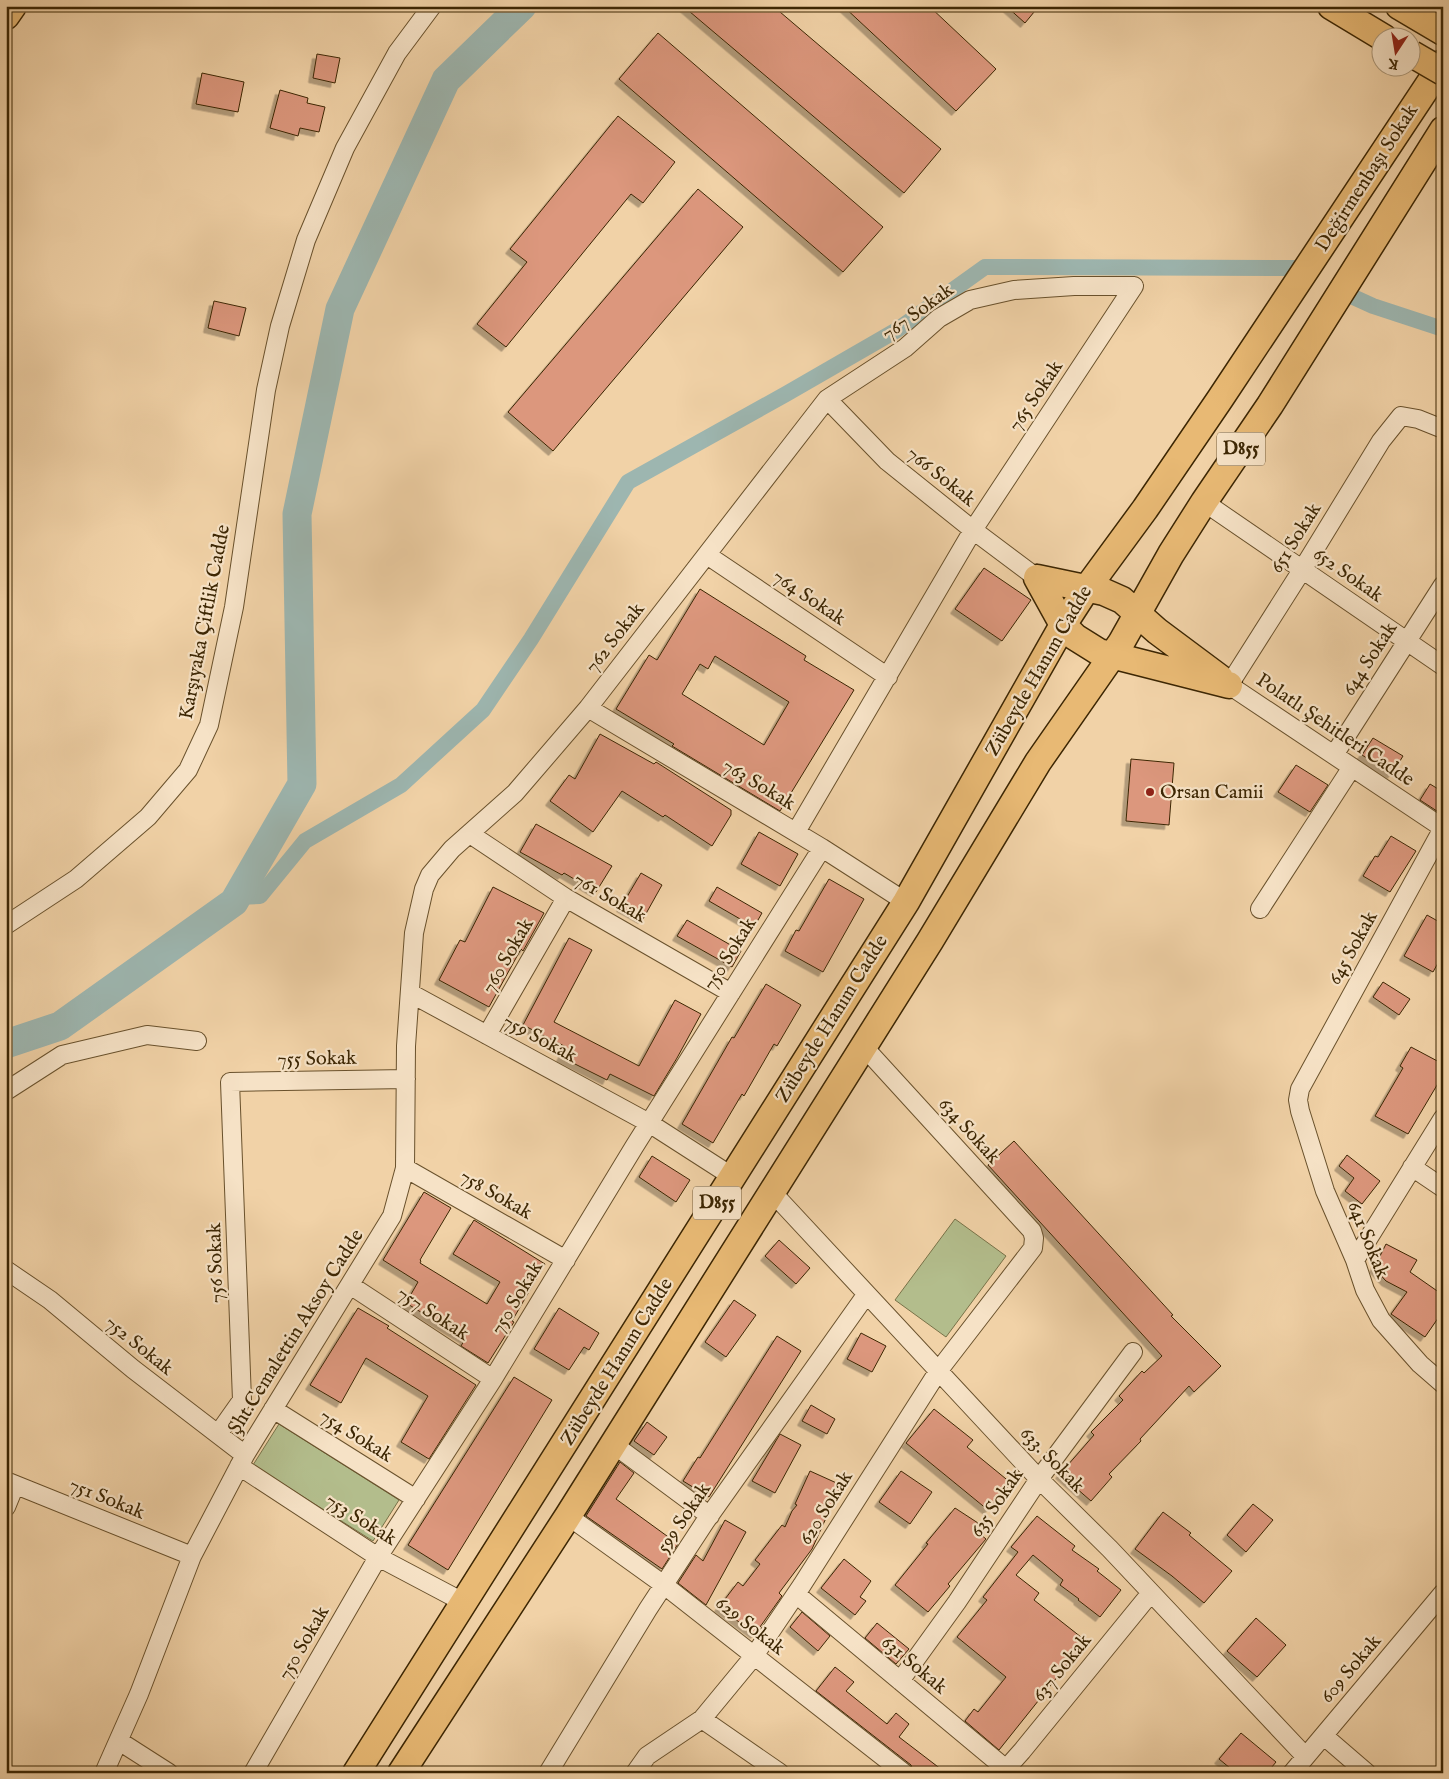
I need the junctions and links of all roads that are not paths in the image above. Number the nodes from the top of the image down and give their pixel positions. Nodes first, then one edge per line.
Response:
1 (12, 6) edge
2 (432, 6) edge
3 (1331, 6) edge
4 (1399, 6) edge
5 (6, 16) edge
6 (1372, 31) edge
7 (1443, 32) edge
8 (1422, 60) edge
9 (1443, 63) edge
10 (1443, 72) edge
11 (1443, 130) edge
12 (1308, 267) joint
13 (1345, 284) joint
14 (1134, 286) joint
15 (827, 399) junction
16 (1443, 429) edge
17 (1204, 502) junction
18 (973, 530) junction
19 (707, 555) junction
20 (1302, 570) junction
21 (1037, 578) junction
22 (1443, 585) edge
23 (1087, 588) junction
24 (1137, 615) junction
25 (1064, 625) junction
26 (1406, 641) junction
27 (1111, 656) junction
28 (1443, 666) edge
29 (888, 677) junction
30 (1229, 685) junction
31 (588, 708) junction
32 (1334, 755) junction
33 (1352, 767) junction
34 (1443, 828) edge
35 (796, 832) junction
36 (470, 834) junction
37 (822, 848) junction
38 (424, 889) joint
39 (566, 898) junction
40 (906, 902) junction
41 (1260, 909) dead end
42 (6, 925) edge
43 (731, 992) junction
44 (410, 993) junction
45 (487, 1035) junction
46 (197, 1041) dead end
47 (864, 1046) junction
48 (406, 1079) junction
49 (230, 1082) joint
50 (1300, 1089) joint
51 (6, 1091) edge
52 (1443, 1118) edge
53 (649, 1122) junction
54 (404, 1168) junction
55 (1412, 1168) junction
56 (733, 1177) junction
57 (1443, 1188) edge
58 (771, 1191) junction
59 (1033, 1248) joint
60 (566, 1260) junction
61 (1355, 1260) junction
62 (6, 1270) edge
63 (350, 1285) junction
64 (866, 1295) junction
65 (1133, 1352) dead end
66 (939, 1370) junction
67 (493, 1379) junction
68 (1443, 1384) edge
69 (273, 1409) junction
70 (218, 1434) junction
71 (613, 1444) junction
72 (242, 1460) junction
73 (1039, 1479) junction
74 (11, 1483) edge
75 (416, 1499) junction
76 (6, 1508) edge
77 (568, 1516) junction
78 (710, 1516) junction
79 (192, 1556) junction
80 (378, 1557) junction
81 (664, 1585) junction
82 (1443, 1593) edge
83 (796, 1594) junction
84 (1150, 1594) junction
85 (465, 1602) junction
86 (754, 1656) junction
87 (900, 1681) junction
88 (702, 1719) junction
89 (1324, 1736) junction
90 (118, 1741) junction
91 (1305, 1756) junction
92 (1006, 1769) joint
93 (777, 1772) edge
94 (104, 1773) edge
95 (168, 1773) edge
96 (253, 1773) edge
97 (356, 1773) edge
98 (401, 1773) edge
99 (548, 1773) edge
100 (636, 1773) edge
101 (904, 1773) edge
102 (1292, 1773) edge
103 (1367, 1773) edge

1 - 5 highway
2 - 42 street, Karşıyaka Çiftlik Cadde
3 - 6 highway
4 - 7 highway
8 - 10 highway, bridge
9 - 12 highway, Değirmenbaşı Sokak / D855
11 - 13 highway, Değirmenbaşı Sokak / D855
12 - 23 highway, Zübeyde Hanım Cadde / D855
13 - 17 highway, Zübeyde Hanım Cadde / D855
14 - 15 street, 767 Sokak
14 - 18 street, 765 Sokak
15 - 18 street, 766 Sokak
15 - 19 street, 762 Sokak
16 - 20 street, 651 Sokak
17 - 20 street, 652 Sokak
17 - 24 highway, Zübeyde Hanım Cadde / D855
18 - 21 street, 766 Sokak
18 - 29 street, 765 Sokak
19 - 29 street, 764 Sokak
19 - 31 street, 762 Sokak
20 - 26 street, 652 Sokak
20 - 30 street, 651 Sokak
21 - 23 highway
21 - 25 highway
22 - 26 street, 644 Sokak
23 - 24 highway
23 - 25 highway, Zübeyde Hanım Cadde / D855
24 - 27 highway, Zübeyde Hanım Cadde / D855
24 - 30 highway
25 - 27 highway
25 - 40 highway, Zübeyde Hanım Cadde / D855
26 - 28 street, 652 Sokak
26 - 32 street, 644 Sokak
27 - 30 highway
27 - 47 highway, Zübeyde Hanım Cadde / D855
29 - 35 street, 765 Sokak
30 - 32 street, Polatlı Şehitleri Cadde
31 - 35 street, 763 Sokak
31 - 36 street, 762 Sokak
32 - 33 street, Polatlı Şehitleri Cadde
33 - 34 street, Polatlı Şehitleri Cadde
33 - 41 street
34 - 50 street, 645 Sokak
35 - 37 street, 763 Sokak
36 - 38 street, 762 Sokak
36 - 39 street, 761 Sokak
37 - 40 street, 763 Sokak
37 - 43 street, 750 Sokak
38 - 44 street, Şht.Cemalettin Aksoy Cadde
39 - 43 street, 761 Sokak
39 - 45 street, 760 Sokak
40 - 56 highway, Zübeyde Hanım Cadde / D855
43 - 53 street, 750 Sokak
44 - 45 street, 759 Sokak
44 - 48 street, Şht.Cemalettin Aksoy Cadde
45 - 53 street, 759 Sokak
46 - 51 street
47 - 58 highway, Zübeyde Hanım Cadde / D855
47 - 59 street, 634 Sokak
48 - 49 street, 755 Sokak
48 - 54 street, Şht.Cemalettin Aksoy Cadde
49 - 70 street, 756 Sokak
50 - 61 street, 641 Sokak
52 - 55 street
53 - 56 street, 759 Sokak
53 - 60 street, 750 Sokak
54 - 60 street, 758 Sokak
54 - 63 street, Şht.Cemalettin Aksoy Cadde
55 - 57 street
55 - 61 street
56 - 85 highway, Zübeyde Hanım Cadde / D855
58 - 64 street, 633. Sokak
58 - 71 highway, Zübeyde Hanım Cadde / D855
59 - 66 street, 620 Sokak
60 - 67 street, 750 Sokak
61 - 68 street, 641 Sokak
62 - 70 street, 752 Sokak
63 - 67 street, 757 Sokak
63 - 69 street, Şht.Cemalettin Aksoy Cadde
64 - 66 street, 633. Sokak
64 - 78 street, 599 Sokak
65 - 73 street, 635 Sokak
66 - 73 street, 633. Sokak
66 - 83 street, 620 Sokak
67 - 75 street, 750 Sokak
69 - 72 street, Şht.Cemalettin Aksoy Cadde
69 - 75 street, 754 Sokak
70 - 72 street, 752 Sokak
71 - 77 highway, Zübeyde Hanım Cadde / D855
71 - 78 street
72 - 79 street, Şht.Cemalettin Aksoy Cadde
72 - 80 street, 753 Sokak
73 - 84 street, 633. Sokak
73 - 87 street, 635 Sokak
74 - 76 street
74 - 79 street, 751 Sokak
75 - 80 street, 750 Sokak
77 - 81 street, 629 Sokak
77 - 98 highway, Zübeyde Hanım Cadde / D855
78 - 81 street, 599 Sokak
79 - 90 street, Şht.Cemalettin Aksoy Cadde
80 - 85 street, 753 Sokak
80 - 96 street, 750 Sokak
81 - 86 street, 629 Sokak
81 - 99 street, 599 Sokak
82 - 89 street, 609 Sokak
83 - 86 street, 620 Sokak
83 - 87 street, 631 Sokak
84 - 91 street, 633. Sokak
84 - 92 street, 637 Sokak
85 - 97 highway, Zübeyde Hanım Cadde / D855
86 - 88 street, 620 Sokak
86 - 101 street, 629 Sokak
87 - 92 street, 631 Sokak
88 - 93 street
88 - 100 street, 620 Sokak
89 - 91 street, 609 Sokak
89 - 103 street
90 - 94 street, Şht.Cemalettin Aksoy Cadde
90 - 95 street
91 - 102 street, 609 Sokak

